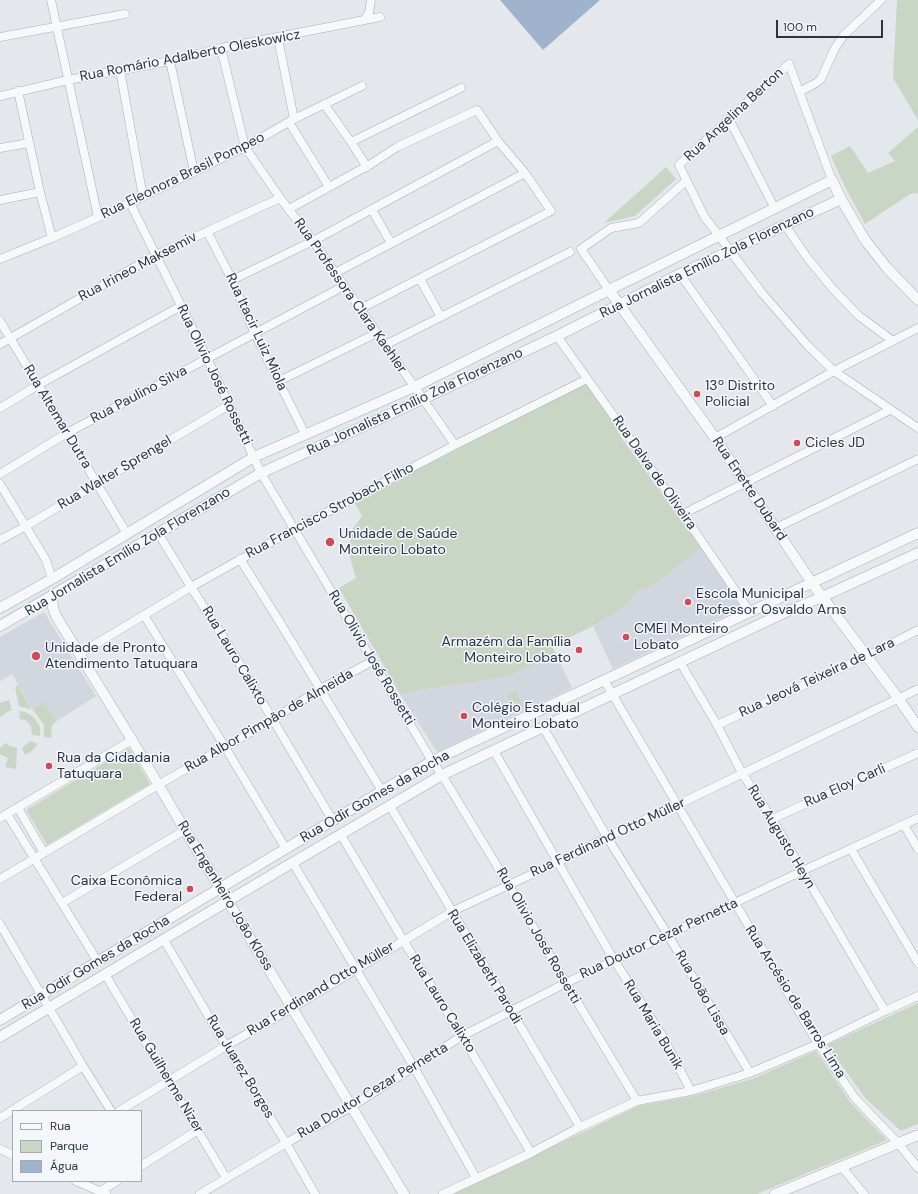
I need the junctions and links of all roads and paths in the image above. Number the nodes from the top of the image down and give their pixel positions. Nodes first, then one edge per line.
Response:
1 (51, 0) edge
2 (371, 0) edge
3 (880, 0) edge
4 (126, 14) dead end
5 (380, 17) dead end
6 (364, 20) junction
7 (57, 27) junction
8 (0, 37) edge
9 (278, 38) junction
10 (221, 48) junction
11 (170, 61) junction
12 (120, 70) junction
13 (68, 80) junction
14 (362, 86) dead end
15 (461, 88) dead end
16 (18, 91) junction
17 (799, 92) junction
18 (0, 96) edge
19 (324, 104) junction
20 (729, 119) junction
21 (292, 120) junction
22 (498, 141) junction
23 (351, 142) junction
24 (29, 143) junction
25 (245, 147) junction
26 (0, 148) edge
27 (366, 167) junction
28 (194, 172) junction
29 (524, 173) junction
30 (832, 180) junction
31 (686, 181) junction
32 (329, 187) junction
33 (40, 192) junction
34 (143, 197) junction
35 (280, 198) junction
36 (840, 199) junction
37 (0, 200) edge
38 (130, 203) junction
39 (289, 209) junction
40 (774, 209) junction
41 (372, 210) junction
42 (98, 218) junction
43 (786, 225) junction
44 (207, 231) junction
45 (719, 236) junction
46 (52, 238) junction
47 (313, 241) junction
48 (391, 243) junction
49 (730, 251) junction
50 (570, 252) dead end
51 (156, 254) junction
52 (0, 259) edge
53 (335, 273) junction
54 (680, 274) junction
55 (420, 279) junction
56 (232, 280) junction
57 (344, 286) junction
58 (609, 290) junction
59 (918, 300) edge
60 (620, 304) junction
61 (181, 306) junction
62 (360, 309) junction
63 (441, 317) junction
64 (0, 322) edge
65 (918, 328) edge
66 (377, 333) junction
67 (255, 334) junction
68 (557, 336) junction
69 (10, 338) junction
70 (893, 341) junction
71 (0, 344) edge
72 (385, 345) junction
73 (207, 358) junction
74 (834, 371) junction
75 (587, 379) junction
76 (279, 381) junction
77 (38, 385) junction
78 (414, 387) junction
79 (423, 399) junction
80 (229, 405) junction
81 (773, 406) junction
82 (0, 408) edge
83 (890, 410) junction
84 (918, 428) edge
85 (66, 433) junction
86 (305, 434) junction
87 (715, 438) junction
88 (455, 445) junction
89 (254, 457) junction
90 (918, 459) edge
91 (261, 473) junction
92 (0, 474) edge
93 (96, 483) junction
94 (746, 483) junction
95 (0, 484) edge
96 (683, 514) junction
97 (26, 526) junction
98 (776, 528) junction
99 (294, 529) junction
100 (158, 533) junction
101 (918, 533) edge
102 (127, 534) junction
103 (0, 540) edge
104 (918, 553) edge
105 (88, 557) junction
106 (240, 559) junction
107 (96, 569) junction
108 (52, 578) junction
109 (812, 583) junction
110 (191, 587) junction
111 (52, 596) junction
112 (822, 597) junction
113 (0, 608) edge
114 (750, 612) junction
115 (144, 615) junction
116 (0, 626) edge
117 (918, 630) edge
118 (79, 654) junction
119 (867, 656) junction
120 (373, 660) junction
121 (680, 662) junction
122 (604, 680) junction
123 (320, 689) junction
124 (918, 689) edge
125 (612, 694) junction
126 (898, 698) junction
127 (272, 720) junction
128 (717, 725) junction
129 (543, 727) junction
130 (918, 727) edge
131 (132, 740) junction
132 (225, 747) junction
133 (494, 751) junction
134 (918, 753) edge
135 (432, 761) junction
136 (742, 773) junction
137 (442, 775) junction
138 (158, 785) junction
139 (382, 791) junction
140 (677, 805) junction
141 (390, 806) junction
142 (18, 808) junction
143 (4, 816) edge
144 (918, 818) edge
145 (772, 819) junction
146 (332, 821) junction
147 (904, 825) junction
148 (185, 830) junction
149 (341, 835) junction
150 (608, 837) junction
151 (286, 849) junction
152 (852, 849) junction
153 (918, 849) edge
154 (44, 853) junction
155 (34, 859) junction
156 (293, 862) junction
157 (558, 862) junction
158 (802, 871) junction
159 (0, 879) edge
160 (508, 884) junction
161 (220, 889) junction
162 (228, 901) junction
163 (62, 903) junction
164 (735, 904) junction
165 (451, 912) junction
166 (0, 924) edge
167 (668, 935) junction
168 (3, 938) edge
169 (164, 940) junction
170 (403, 940) junction
171 (614, 960) junction
172 (98, 962) junction
173 (918, 963) edge
174 (357, 968) junction
175 (105, 974) junction
176 (566, 983) junction
177 (41, 995) junction
178 (918, 996) edge
179 (49, 1008) junction
180 (292, 1008) junction
181 (885, 1011) junction
182 (512, 1012) junction
183 (0, 1020) edge
184 (462, 1036) junction
185 (0, 1037) edge
186 (818, 1044) junction
187 (226, 1046) junction
188 (83, 1066) junction
189 (414, 1067) junction
190 (750, 1073) junction
191 (168, 1081) junction
192 (691, 1091) junction
193 (637, 1101) junction
194 (351, 1107) junction
195 (12, 1110) edge
196 (13, 1110) edge
197 (110, 1110) edge
198 (121, 1110) edge
199 (0, 1118) edge
200 (580, 1127) junction
201 (198, 1130) junction
202 (918, 1134) edge
203 (286, 1143) junction
204 (898, 1143) junction
205 (0, 1150) edge
206 (531, 1153) junction
207 (12, 1155) edge
208 (142, 1165) edge
209 (841, 1166) junction
210 (918, 1168) edge
211 (226, 1178) junction
212 (476, 1178) junction
213 (78, 1182) edge
214 (116, 1182) edge
215 (311, 1192) edge
216 (103, 1193) edge
217 (781, 1193) edge
218 (200, 1194) edge
219 (404, 1194) edge
220 (443, 1194) edge
221 (864, 1194) edge

1 - 7 street
2 - 6 street
3 - 17 street
4 - 7 street
5 - 6 street, Rua Romário Adalberto Oleskowicz
6 - 9 street, Rua Romário Adalberto Oleskowicz
7 - 8 street
7 - 13 street
9 - 10 street, Rua Romário Adalberto Oleskowicz
9 - 21 street
10 - 11 street, Rua Romário Adalberto Oleskowicz
10 - 25 street
11 - 12 street, Rua Romário Adalberto Oleskowicz
11 - 28 street
12 - 13 street, Rua Romário Adalberto Oleskowicz
12 - 34 street
13 - 16 street, Rua Romário Adalberto Oleskowicz
13 - 42 street
14 - 19 street, Rua Eleonora Brasil Pompeo
15 - 23 street
16 - 18 street, Rua Romário Adalberto Oleskowicz
16 - 24 street
17 - 20 street, Rua Angelina Berton
17 - 30 street
19 - 21 street, Rua Eleonora Brasil Pompeo
19 - 23 street
20 - 31 street, Rua Angelina Berton
20 - 40 street
21 - 25 street, Rua Eleonora Brasil Pompeo
21 - 32 street
22 - 27 street
22 - 29 street
22 - 41 street
23 - 27 street
24 - 26 street
24 - 33 street
25 - 28 street, Rua Eleonora Brasil Pompeo
25 - 35 street, Rua Professora Clara Kaehler
27 - 32 street
28 - 34 street, Rua Eleonora Brasil Pompeo
29 - 48 street
29 - 55 street
30 - 36 street
30 - 40 street, Rua Jornalista Emílio Zola Florenzano
31 - 45 street
31 - 58 street, Rua Enette Dubard
32 - 39 street
33 - 37 street
33 - 46 street
34 - 38 street, Rua Eleonora Brasil Pompeo
35 - 39 street, Rua Professora Clara Kaehler
35 - 44 street, Rua Irineo Maksemiv
36 - 43 street, Rua Jornalista Emílio Zola Florenzano
36 - 59 street
38 - 42 street, Rua Eleonora Brasil Pompeo
38 - 51 street, Rua Olivio José Rossetti
39 - 47 street, Rua Professora Clara Kaehler
40 - 45 street, Rua Jornalista Emílio Zola Florenzano
41 - 47 street
41 - 48 street
42 - 46 street, Rua Eleonora Brasil Pompeo
43 - 49 street, Rua Jornalista Emílio Zola Florenzano
43 - 70 street
44 - 51 street, Rua Irineo Maksemiv
44 - 56 street, Rua Itacir Luiz Miola
45 - 49 street
45 - 58 street, Rua Jornalista Emílio Zola Florenzano
46 - 52 street, Rua Eleonora Brasil Pompeo
47 - 53 street, Rua Professora Clara Kaehler
47 - 56 street
48 - 53 street
49 - 54 street, Rua Jornalista Emílio Zola Florenzano
49 - 74 street
50 - 63 street
51 - 61 street, Rua Olivio José Rossetti
51 - 69 street, Rua Irineo Maksemiv
53 - 57 street, Rua Professora Clara Kaehler
54 - 60 street, Rua Jornalista Emílio Zola Florenzano
54 - 81 street
55 - 62 street
55 - 63 street
56 - 67 street, Rua Itacir Luiz Miola
57 - 62 street, Rua Professora Clara Kaehler
57 - 67 street, Rua Paulino Silva
58 - 60 street, Rua Enette Dubard
58 - 78 street, Rua Jornalista Emílio Zola Florenzano
60 - 68 street, Rua Jornalista Emílio Zola Florenzano
60 - 87 street, Rua Enette Dubard
61 - 73 street, Rua Olivio José Rossetti
61 - 77 street
62 - 66 street, Rua Professora Clara Kaehler
63 - 72 street
64 - 69 street, Rua Altemar Dutra
65 - 70 street
66 - 72 street, Rua Professora Clara Kaehler
66 - 76 street
67 - 73 street, Rua Paulino Silva
67 - 76 street, Rua Itacir Luiz Miola
68 - 75 street, Rua Dalva de Oliveira
68 - 79 street, Rua Jornalista Emílio Zola Florenzano
69 - 71 street, Rua Irineo Maksemiv
69 - 77 street, Rua Altemar Dutra
70 - 74 street
72 - 78 street, Rua Professora Clara Kaehler
73 - 80 street, Rua Olivio José Rossetti
73 - 85 street, Rua Paulino Silva
74 - 81 street
74 - 83 street
75 - 88 street, Rua Francisco Strobach Filho
75 - 96 street, Rua Dalva de Oliveira
76 - 86 street, Rua Itacir Luiz Miola
77 - 82 street
77 - 85 street, Rua Altemar Dutra
78 - 79 street, Rua Professora Clara Kaehler
78 - 86 street, Rua Jornalista Emílio Zola Florenzano
79 - 88 street, Rua Professora Clara Kaehler
79 - 91 street, Rua Jornalista Emílio Zola Florenzano
80 - 89 street, Rua Olivio José Rossetti
80 - 93 street, Rua Walter Sprengel
81 - 87 street
83 - 84 street
83 - 94 street
85 - 92 street, Rua Paulino Silva
85 - 93 street, Rua Altemar Dutra
86 - 89 street, Rua Jornalista Emílio Zola Florenzano
87 - 94 street, Rua Enette Dubard
88 - 99 street, Rua Francisco Strobach Filho
89 - 91 street, Rua Olivio José Rossetti
89 - 102 street, Rua Jornalista Emílio Zola Florenzano
90 - 98 street
91 - 99 street, Rua Olivio José Rossetti
91 - 100 street, Rua Jornalista Emílio Zola Florenzano
93 - 97 street, Rua Walter Sprengel
93 - 102 street, Rua Altemar Dutra
94 - 96 street
94 - 98 street, Rua Enette Dubard
95 - 97 street
96 - 114 street, Rua Dalva de Oliveira
97 - 103 street, Rua Walter Sprengel
97 - 108 street
98 - 109 street, Rua Enette Dubard
99 - 106 street, Rua Francisco Strobach Filho
99 - 120 street, Rua Olivio José Rossetti
100 - 107 street, Rua Jornalista Emílio Zola Florenzano
100 - 110 street, Rua Lauro Calixto
101 - 109 street, Rua Odir Gomes da Rocha
102 - 105 street, Rua Jornalista Emílio Zola Florenzano
104 - 112 street, Rua Odir Gomes da Rocha
105 - 107 street
105 - 108 street, Rua Jornalista Emílio Zola Florenzano
106 - 110 street, Rua Francisco Strobach Filho
106 - 123 street
107 - 111 street, Rua Jornalista Emílio Zola Florenzano
108 - 113 street, Rua Jornalista Emílio Zola Florenzano
109 - 112 street, Rua Enette Dubard
109 - 114 street, Rua Odir Gomes da Rocha
110 - 115 street, Rua Francisco Strobach Filho
110 - 127 street, Rua Lauro Calixto
111 - 116 street, Rua Jornalista Emílio Zola Florenzano
111 - 118 street, Rua Engenheiro João Kloss
112 - 119 street, Rua Enette Dubard
112 - 121 street, Rua Odir Gomes da Rocha
114 - 122 street, Rua Odir Gomes da Rocha
115 - 118 street, Rua Francisco Strobach Filho
115 - 132 street
117 - 119 street, Rua Jeová Teixeira de Lara
118 - 131 street, Rua Engenheiro João Kloss
119 - 126 street, Rua Enette Dubard
119 - 128 street, Rua Jeová Teixeira de Lara
120 - 123 street, Rua Albor Pimpão de Almeida
120 - 135 street, Rua Olivio José Rossetti
121 - 125 street, Rua Odir Gomes da Rocha
121 - 128 street, Rua Augusto Heyn
122 - 125 street, Rua Arcésio de Barros Lima
122 - 135 street, Rua Odir Gomes da Rocha
123 - 127 street, Rua Albor Pimpão de Almeida
123 - 139 street
124 - 126 street, Rua Ferdinand Otto Müller
125 - 129 street, Rua Odir Gomes da Rocha
125 - 140 street, Rua Arcésio de Barros Lima
126 - 130 street, Rua Enette Dubard
126 - 136 street, Rua Ferdinand Otto Müller
127 - 132 street, Rua Albor Pimpão de Almeida
127 - 146 street, Rua Lauro Calixto
128 - 136 street, Rua Augusto Heyn
129 - 133 street, Rua Odir Gomes da Rocha
129 - 150 street, Rua João Lissa
131 - 138 street, Rua Engenheiro João Kloss
131 - 142 street
132 - 138 street, Rua Albor Pimpão de Almeida
132 - 151 street
133 - 137 street, Rua Odir Gomes da Rocha
133 - 157 street, Rua Maria Bunik
134 - 145 street, Rua Eloy Carli
135 - 137 street, Rua Olivio José Rossetti
135 - 139 street, Rua Odir Gomes da Rocha
136 - 140 street, Rua Ferdinand Otto Müller
136 - 145 street, Rua Augusto Heyn
137 - 141 street, Rua Odir Gomes da Rocha
137 - 160 street, Rua Olivio José Rossetti
138 - 148 street, Rua Engenheiro João Kloss
138 - 154 street, Rua Albor Pimpão de Almeida
139 - 146 street, Rua Odir Gomes da Rocha
140 - 150 street, Rua Ferdinand Otto Müller
140 - 164 street, Rua Arcésio de Barros Lima
141 - 149 street, Rua Odir Gomes da Rocha
141 - 165 street, Rua Elizabeth Parodi
142 - 143 street
142 - 154 street
143 - 155 street
144 - 147 street, Rua Doutor Cezar Pernetta
145 - 158 street, Rua Augusto Heyn
146 - 151 street, Rua Odir Gomes da Rocha
147 - 152 street, Rua Doutor Cezar Pernetta
147 - 153 street
148 - 161 street, Rua Engenheiro João Kloss
148 - 163 street
149 - 156 street, Rua Odir Gomes da Rocha
149 - 170 street, Rua Lauro Calixto
150 - 157 street, Rua Ferdinand Otto Müller
150 - 167 street, Rua João Lissa
151 - 161 street, Rua Odir Gomes da Rocha
152 - 158 street, Rua Doutor Cezar Pernetta
152 - 173 street
154 - 155 street, Rua Albor Pimpão de Almeida
155 - 159 street, Rua Albor Pimpão de Almeida
155 - 163 street
156 - 162 street, Rua Odir Gomes da Rocha
156 - 174 street
157 - 160 street, Rua Ferdinand Otto Müller
157 - 171 street, Rua Maria Bunik
158 - 164 street, Rua Doutor Cezar Pernetta
158 - 181 street, Rua Augusto Heyn
160 - 165 street, Rua Ferdinand Otto Müller
160 - 176 street, Rua Olivio José Rossetti
161 - 162 street, Rua Engenheiro João Kloss
161 - 172 street, Rua Odir Gomes da Rocha
162 - 169 street, Rua Odir Gomes da Rocha
162 - 180 street, Rua Engenheiro João Kloss
163 - 172 street
164 - 167 street, Rua Doutor Cezar Pernetta
164 - 186 street, Rua Arcésio de Barros Lima
165 - 170 street, Rua Ferdinand Otto Müller
165 - 182 street, Rua Elizabeth Parodi
166 - 168 street
167 - 171 street, Rua Doutor Cezar Pernetta
167 - 190 street, Rua João Lissa
168 - 177 street
169 - 175 street, Rua Odir Gomes da Rocha
169 - 187 street, Rua Juarez Borges
170 - 174 street, Rua Ferdinand Otto Müller
170 - 184 street, Rua Lauro Calixto
171 - 176 street, Rua Doutor Cezar Pernetta
171 - 192 street, Rua Maria Bunik
172 - 177 street, Rua Odir Gomes da Rocha
174 - 180 street, Rua Ferdinand Otto Müller
174 - 189 street
175 - 179 street, Rua Odir Gomes da Rocha
175 - 191 street, Rua Guilherme Nizer
176 - 182 street, Rua Doutor Cezar Pernetta
176 - 193 street, Rua Olivio José Rossetti
177 - 179 street
177 - 183 street, Rua Odir Gomes da Rocha
178 - 181 street
179 - 185 street, Rua Odir Gomes da Rocha
179 - 188 street
180 - 187 street, Rua Ferdinand Otto Müller
180 - 194 street, Rua Engenheiro João Kloss
181 - 186 street
182 - 184 street, Rua Doutor Cezar Pernetta
182 - 200 street, Rua Elizabeth Parodi
184 - 189 street, Rua Doutor Cezar Pernetta
184 - 206 street, Rua Lauro Calixto
186 - 190 street
186 - 204 street, Rua Arcésio de Barros Lima
187 - 191 street, Rua Ferdinand Otto Müller
187 - 203 street, Rua Juarez Borges
188 - 196 street
188 - 197 street
189 - 194 street, Rua Doutor Cezar Pernetta
189 - 212 street
190 - 192 street
191 - 198 street, Rua Ferdinand Otto Müller
191 - 201 street, Rua Guilherme Nizer
192 - 193 street
193 - 200 street
194 - 203 street, Rua Doutor Cezar Pernetta
194 - 219 street, Rua Engenheiro João Kloss
195 - 199 street
200 - 206 street
201 - 208 street
201 - 211 street, Rua Guilherme Nizer
202 - 204 street
203 - 211 street, Rua Doutor Cezar Pernetta
203 - 215 street, Rua Juarez Borges
204 - 209 street
204 - 210 street, Rua Arcésio de Barros Lima
205 - 207 street
206 - 212 street
209 - 217 street
209 - 221 street
211 - 218 street, Rua Doutor Cezar Pernetta
212 - 220 street
213 - 216 street
214 - 216 street

